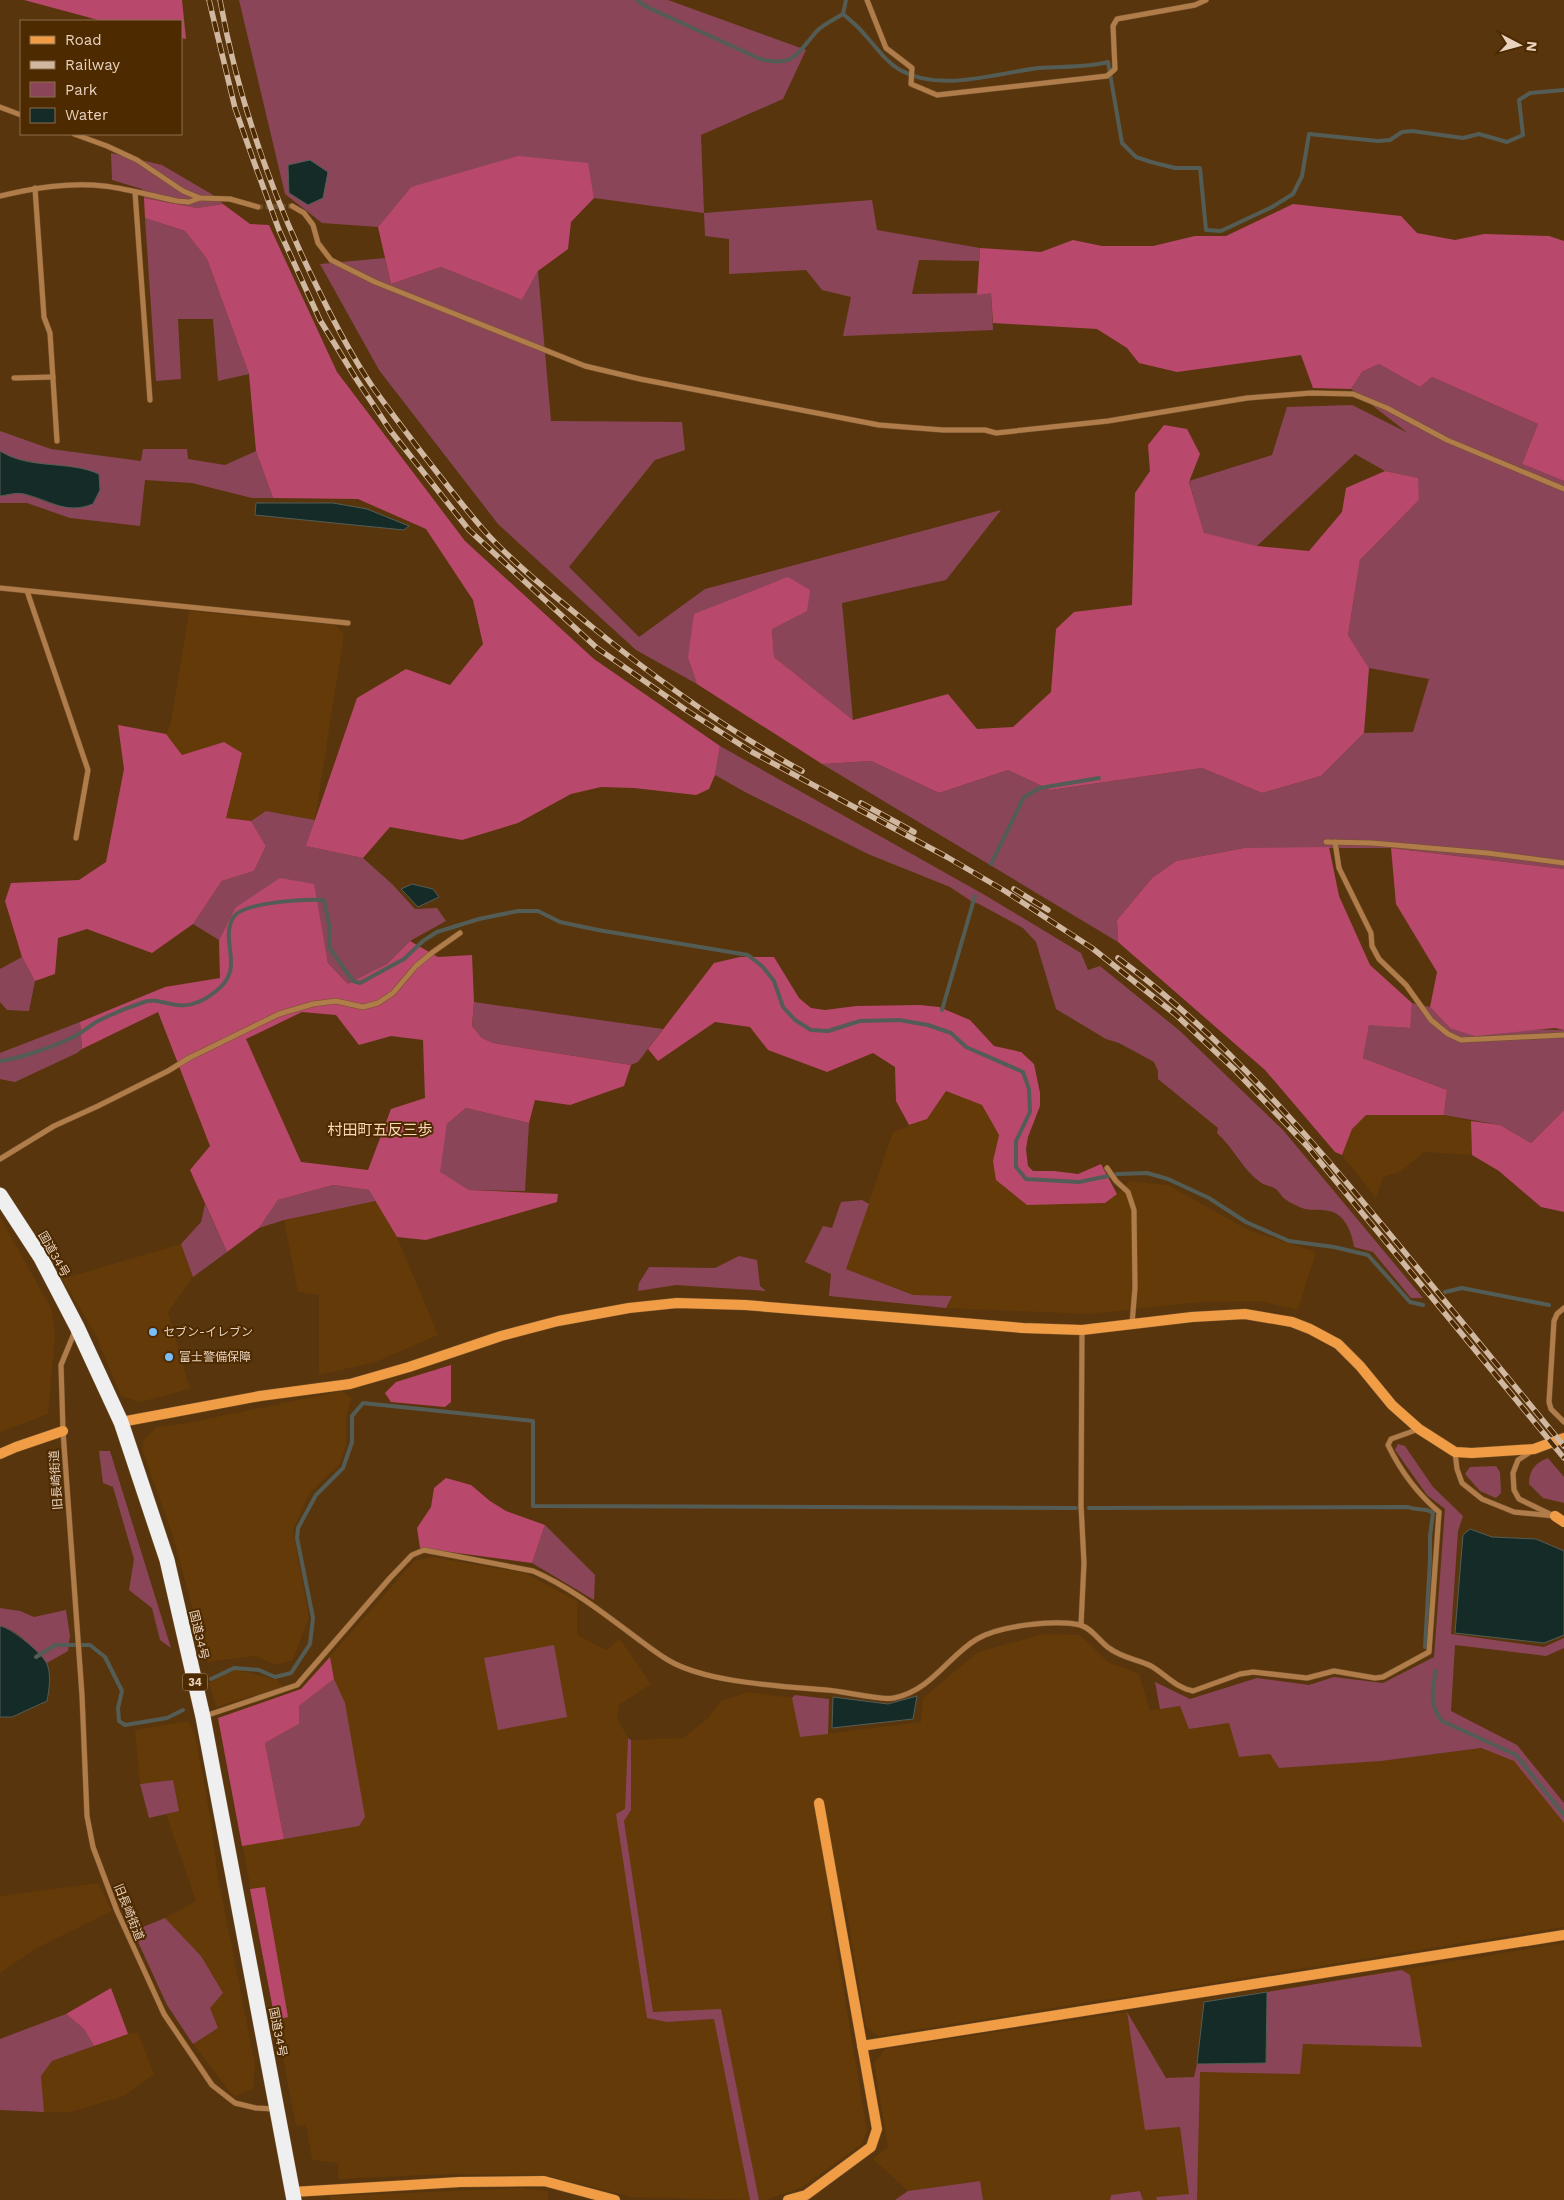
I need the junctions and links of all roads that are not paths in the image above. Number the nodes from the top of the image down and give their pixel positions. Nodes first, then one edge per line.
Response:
1 (867, 0) edge
2 (1206, 0) edge
3 (0, 107) edge
4 (20, 115) edge
5 (77, 135) edge
6 (35, 188) junction
7 (135, 192) junction
8 (0, 196) edge
9 (200, 198) junction
10 (292, 206) tunnel mouth
11 (258, 207) tunnel mouth
12 (53, 377) junction
13 (14, 378) dead end
14 (150, 400) dead end
15 (57, 441) dead end
16 (1564, 489) edge
17 (0, 588) edge
18 (27, 590) junction
19 (348, 623) dead end
20 (76, 838) dead end
21 (1326, 842) dead end
22 (1335, 842) junction
23 (1564, 863) edge
24 (460, 933) dead end
25 (1564, 1035) edge
26 (0, 1159) edge
27 (1107, 1168) dead end
28 (0, 1195) edge
29 (1564, 1308) edge
30 (1132, 1325) junction
31 (77, 1327) junction
32 (1082, 1330) junction
33 (121, 1422) junction
34 (1564, 1422) edge
35 (1419, 1429) junction
36 (63, 1431) junction
37 (1564, 1438) edge
38 (1534, 1449) junction
39 (1455, 1452) junction
40 (0, 1454) edge
41 (1554, 1516) junction
42 (1564, 1522) edge
43 (1082, 1625) junction
44 (203, 1717) junction
45 (819, 1803) dead end
46 (1564, 1935) edge
47 (862, 2046) junction
48 (277, 2109) junction
49 (294, 2196) edge
50 (615, 2200) edge
51 (788, 2200) edge

1 - 2 street
3 - 4 street
5 - 9 street
6 - 7 street
6 - 8 street
6 - 12 street
7 - 9 street
7 - 14 street
9 - 11 street
10 - 16 street
12 - 13 street
12 - 15 street
17 - 18 street
18 - 19 street
18 - 20 street
21 - 22 street
22 - 23 street
22 - 25 street
24 - 26 street
27 - 30 street
28 - 31 highway, 国道34号 / 34
29 - 34 street
30 - 32 street
30 - 35 street
31 - 33 highway, 国道34号 / 34
31 - 36 street, 旧長崎街道
32 - 33 street
32 - 43 street
33 - 44 highway, 国道34号 / 34
35 - 39 street
35 - 43 street
36 - 40 street
36 - 48 street, 旧長崎街道
37 - 38 street
38 - 39 street
38 - 41 street
39 - 41 street
41 - 42 street
43 - 44 street
44 - 48 highway, 国道34号 / 34
45 - 47 street
46 - 47 street
47 - 51 street
48 - 49 highway, 国道34号 / 34
49 - 50 street

